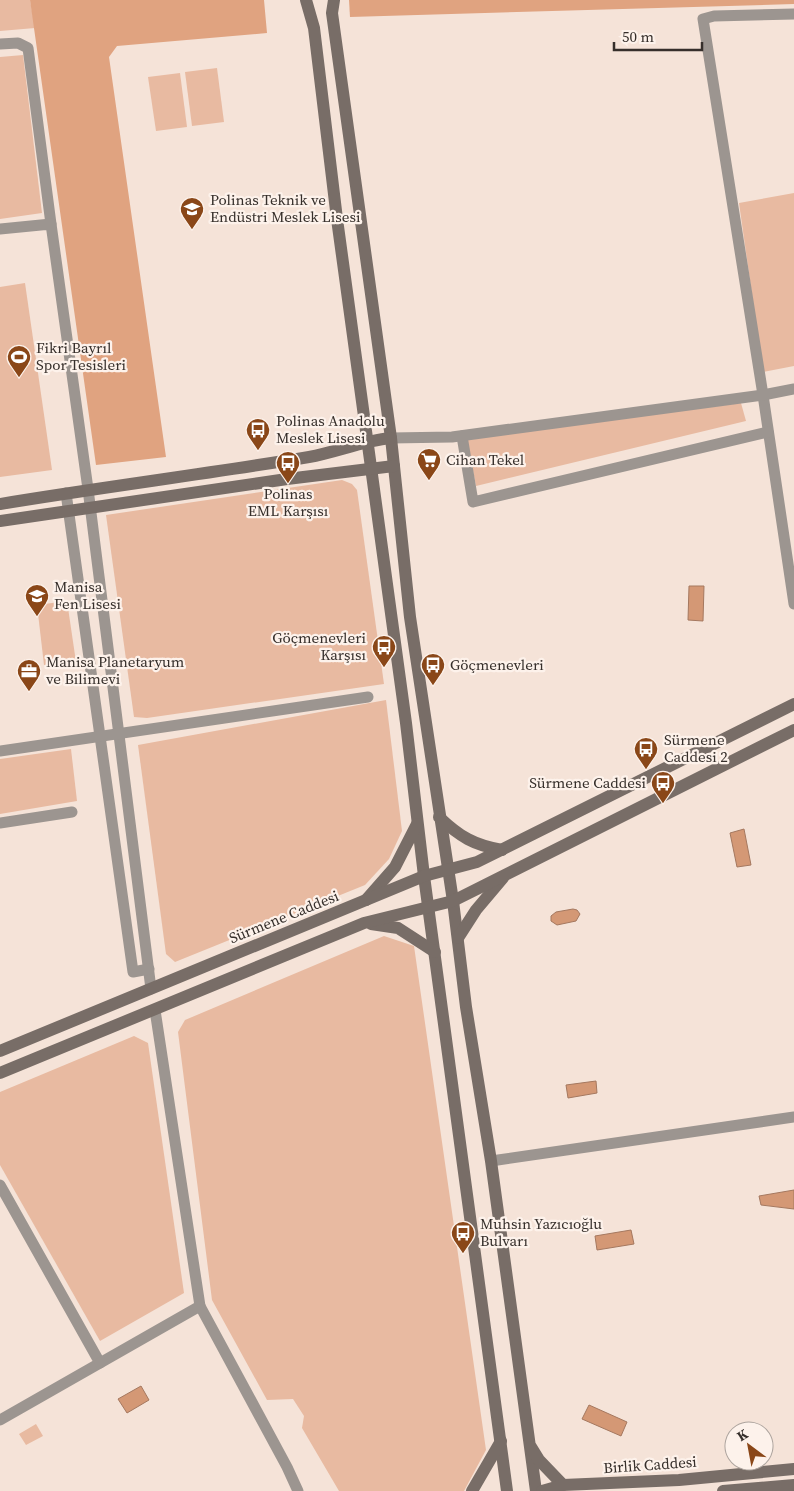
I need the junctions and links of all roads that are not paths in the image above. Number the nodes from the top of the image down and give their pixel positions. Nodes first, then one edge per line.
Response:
1 (306, 0) edge
2 (334, 0) edge
3 (794, 14) edge
4 (0, 44) edge
5 (51, 224) junction
6 (0, 230) edge
7 (794, 389) edge
8 (764, 395) junction
9 (768, 432) junction
10 (462, 436) junction
11 (391, 438) junction
12 (367, 441) junction
13 (394, 466) junction
14 (371, 468) junction
15 (88, 488) junction
16 (66, 493) junction
17 (0, 504) edge
18 (89, 507) junction
19 (68, 511) junction
20 (0, 521) edge
21 (794, 604) edge
22 (368, 697) dead end
23 (794, 704) edge
24 (794, 730) edge
25 (117, 733) junction
26 (99, 735) junction
27 (0, 751) edge
28 (72, 812) dead end
29 (439, 817) junction
30 (418, 821) junction
31 (0, 823) edge
32 (502, 850) junction
33 (447, 869) junction
34 (508, 872) junction
35 (424, 876) junction
36 (453, 901) junction
37 (364, 902) junction
38 (428, 908) junction
39 (364, 923) junction
40 (458, 938) junction
41 (434, 952) junction
42 (149, 969) junction
43 (151, 989) junction
44 (155, 1010) junction
45 (0, 1051) edge
46 (0, 1073) edge
47 (794, 1117) edge
48 (491, 1161) junction
49 (0, 1185) edge
50 (200, 1306) junction
51 (100, 1363) junction
52 (0, 1420) edge
53 (501, 1440) junction
54 (528, 1442) junction
55 (794, 1469) edge
56 (794, 1485) edge
57 (564, 1488) edge
58 (588, 1488) edge
59 (298, 1491) edge
60 (472, 1491) edge
61 (507, 1491) edge
62 (536, 1491) edge
63 (542, 1491) edge
64 (723, 1491) edge

1 - 12 main road
2 - 11 main road
3 - 8 street
4 - 5 street
5 - 6 street
5 - 15 street
7 - 8 street
8 - 9 street
8 - 10 street
9 - 10 street
9 - 21 street
10 - 11 street
11 - 12 main road
11 - 13 main road
12 - 14 main road
12 - 15 main road
13 - 14 main road
13 - 29 main road
14 - 18 main road
14 - 30 main road
15 - 16 main road
15 - 18 street
16 - 17 main road
16 - 19 street
18 - 19 main road
18 - 25 street
19 - 20 main road
19 - 26 street
22 - 25 street
23 - 32 main road, Sürmene Caddesi
24 - 34 main road
25 - 26 street
25 - 42 street
26 - 27 street
26 - 42 street
28 - 31 street
29 - 32 main road
29 - 33 main road
30 - 35 main road
30 - 37 main road
32 - 33 main road, Sürmene Caddesi
33 - 35 main road, Sürmene Caddesi
33 - 36 main road
34 - 36 main road
34 - 40 main road
35 - 37 main road, Sürmene Caddesi
35 - 38 main road
36 - 38 main road
36 - 40 main road
37 - 43 main road, Sürmene Caddesi
38 - 39 main road
38 - 41 main road
39 - 41 main road
39 - 44 main road
40 - 48 main road
41 - 53 main road
42 - 43 street
43 - 45 main road, Sürmene Caddesi
44 - 46 main road
44 - 50 street
47 - 48 street
48 - 54 main road
49 - 51 street
50 - 51 street
50 - 59 street
51 - 52 street
53 - 60 main road
53 - 61 main road
54 - 57 main road
54 - 62 main road
55 - 58 main road, Birlik Caddesi
56 - 64 main road
57 - 58 main road, Birlik Caddesi
57 - 63 main road, Birlik Caddesi

